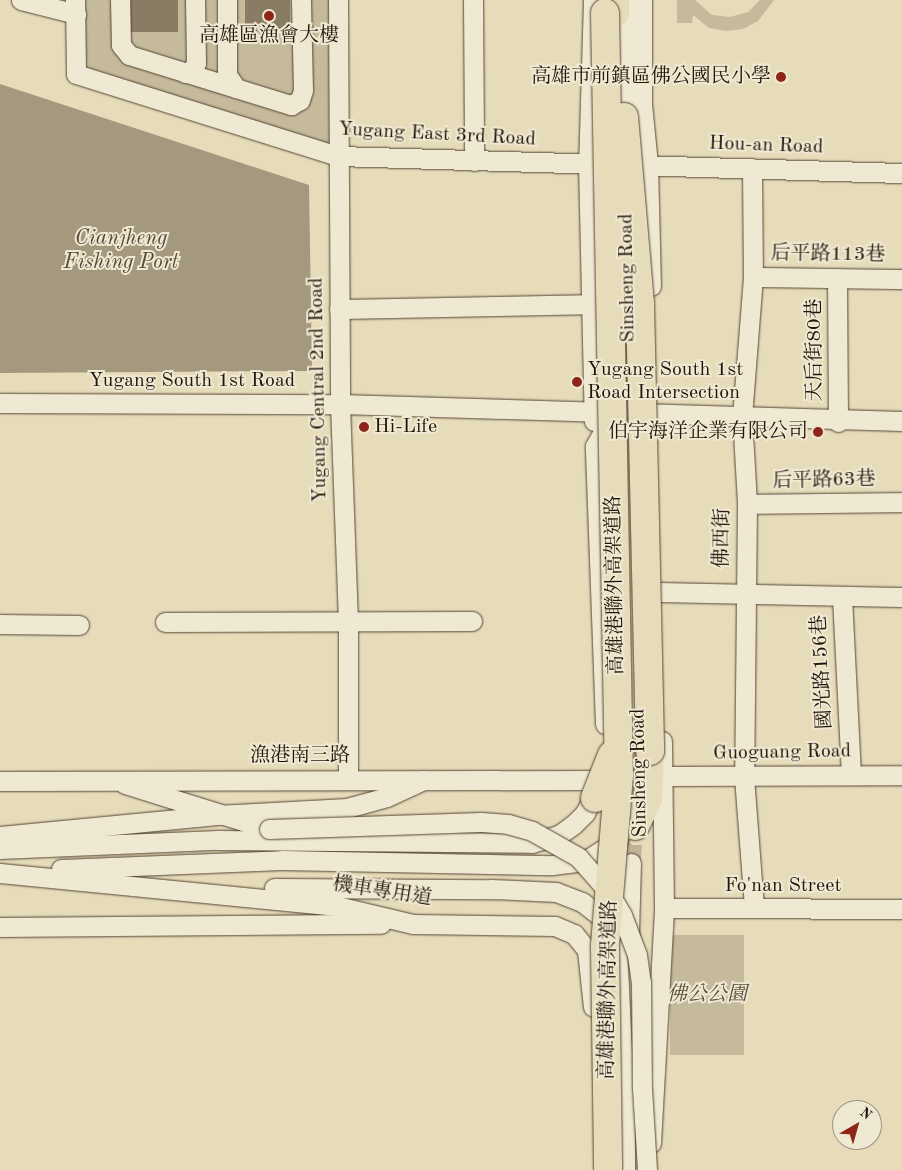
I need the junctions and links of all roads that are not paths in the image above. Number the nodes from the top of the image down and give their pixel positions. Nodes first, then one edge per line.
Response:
1 (21, 0) edge
2 (120, 0) edge
3 (195, 0) edge
4 (226, 0) edge
5 (301, 0) edge
6 (338, 0) edge
7 (473, 0) edge
8 (642, 0) edge
9 (648, 0) edge
10 (609, 4) edge
11 (75, 7) edge
12 (185, 73) junction
13 (236, 88) junction
14 (338, 156) junction
15 (474, 161) junction
16 (588, 164) junction
17 (628, 164) junction
18 (648, 164) junction
19 (752, 168) junction
20 (902, 173) edge
21 (753, 277) junction
22 (837, 278) junction
23 (902, 279) edge
24 (591, 304) junction
25 (629, 304) junction
26 (339, 309) junction
27 (629, 385) junction
28 (0, 403) edge
29 (340, 404) junction
30 (594, 410) junction
31 (614, 411) junction
32 (634, 412) junction
33 (653, 412) junction
34 (742, 416) junction
35 (838, 422) junction
36 (902, 422) edge
37 (595, 446) junction
38 (902, 502) edge
39 (747, 504) junction
40 (656, 592) junction
41 (745, 592) junction
42 (902, 596) edge
43 (842, 597) junction
44 (472, 620) dead end
45 (165, 622) dead end
46 (348, 622) junction
47 (0, 624) edge
48 (79, 625) dead end
49 (644, 760) junction
50 (851, 774) junction
51 (902, 775) edge
52 (663, 776) junction
53 (744, 777) junction
54 (348, 778) junction
55 (426, 778) junction
56 (111, 779) junction
57 (0, 781) edge
58 (598, 789) junction
59 (217, 815) junction
60 (634, 826) junction
61 (269, 829) junction
62 (0, 836) edge
63 (218, 840) junction
64 (0, 849) edge
65 (631, 863) tunnel mouth
66 (0, 865) edge
67 (62, 869) junction
68 (0, 873) edge
69 (202, 894) junction
70 (664, 908) junction
71 (754, 908) junction
72 (902, 909) edge
73 (413, 924) junction
74 (193, 926) junction
75 (0, 927) edge
76 (625, 1112) junction
77 (608, 1170) edge
78 (617, 1170) edge
79 (624, 1170) edge
80 (648, 1170) edge

1 - 11 street
2 - 12 street
3 - 12 street
4 - 13 street
5 - 13 street
6 - 14 street, Yugang Central 2nd Road
7 - 15 street
8 - 18 street, Sinsheng Road
9 - 18 street, Sinsheng Road
10 - 16 street, Sinsheng Road
10 - 17 street, Sinsheng Road
10 - 49 highway, bridge
10 - 58 highway, bridge
10 - 77 highway, 高雄港聯外高架道路, bridge
10 - 78 highway, 高雄港聯外高架道路, bridge
11 - 14 street, Yugang East 3rd Road
12 - 13 street
14 - 15 street, Yugang East 3rd Road
14 - 26 street, Yugang Central 2nd Road
15 - 16 street, Yugang East 3rd Road
16 - 17 street, Yugang East 3rd Road
16 - 24 street, Sinsheng Road
17 - 18 street, Hou-an Road
17 - 25 street, Sinsheng Road
18 - 19 street, Hou-an Road
18 - 33 street, Sinsheng Road
19 - 20 street, Hou-an Road
19 - 21 street, 佛西街
21 - 22 street, 后平路113巷
21 - 34 street, 佛西街
22 - 23 street, 后平路113巷
22 - 35 street, 天后街80巷
24 - 25 street
24 - 26 street
24 - 30 street, Sinsheng Road
25 - 27 street, Sinsheng Road
26 - 29 street, Yugang Central 2nd Road
27 - 31 street, Sinsheng Road
27 - 32 street, Sinsheng Road
28 - 29 street, Yugang South 1st Road
29 - 30 street, Yugang South 1st Road
29 - 46 street, Yugang Central 2nd Road
30 - 31 street, Yugang South 1st Road
30 - 37 street, Sinsheng Road
31 - 32 street, Yugang South 1st Road
31 - 37 street, Sinsheng Road
32 - 33 street, Yugang South 1st Road
32 - 49 street, Sinsheng Road
33 - 34 street, Yugang South 1st Road
33 - 40 street, Sinsheng Road
34 - 35 street, Yugang South 1st Road
34 - 39 street, 佛西街
35 - 36 street, Yugang South 1st Road
37 - 58 street, Sinsheng Road
38 - 39 street, 后平路63巷
39 - 41 street, 佛西街
40 - 41 street
40 - 52 street, Sinsheng Road
41 - 43 street
41 - 53 street, 佛西街
42 - 43 street
43 - 50 street, 國光路156巷
44 - 46 street
45 - 46 street
46 - 54 street, Yugang Central 2nd Road
47 - 48 street
49 - 60 highway
50 - 51 street, Guoguang Road
50 - 53 street, Guoguang Road
52 - 53 street, Guoguang Road
52 - 60 street
52 - 70 street, Sinsheng Road
53 - 71 street, 佛西街
54 - 55 street, 漁港南三路
54 - 56 street, 漁港南三路
55 - 58 street, 漁港南三路
55 - 59 street
56 - 57 street, 漁港南三路
56 - 59 street
58 - 63 street
59 - 61 street
59 - 62 street
60 - 67 street
61 - 63 street
61 - 80 street, bridge
63 - 64 street
65 - 76 street, Sinsheng Road
66 - 67 street
67 - 76 street
68 - 69 street, 機車專用道
69 - 73 street, 機車專用道
69 - 74 street
70 - 71 street, Fo'nan Street
70 - 80 street, Sinsheng Road
71 - 72 street, Fo'nan Street
73 - 74 street
73 - 77 street, 機車專用道
74 - 75 street
76 - 79 street, Sinsheng Road

